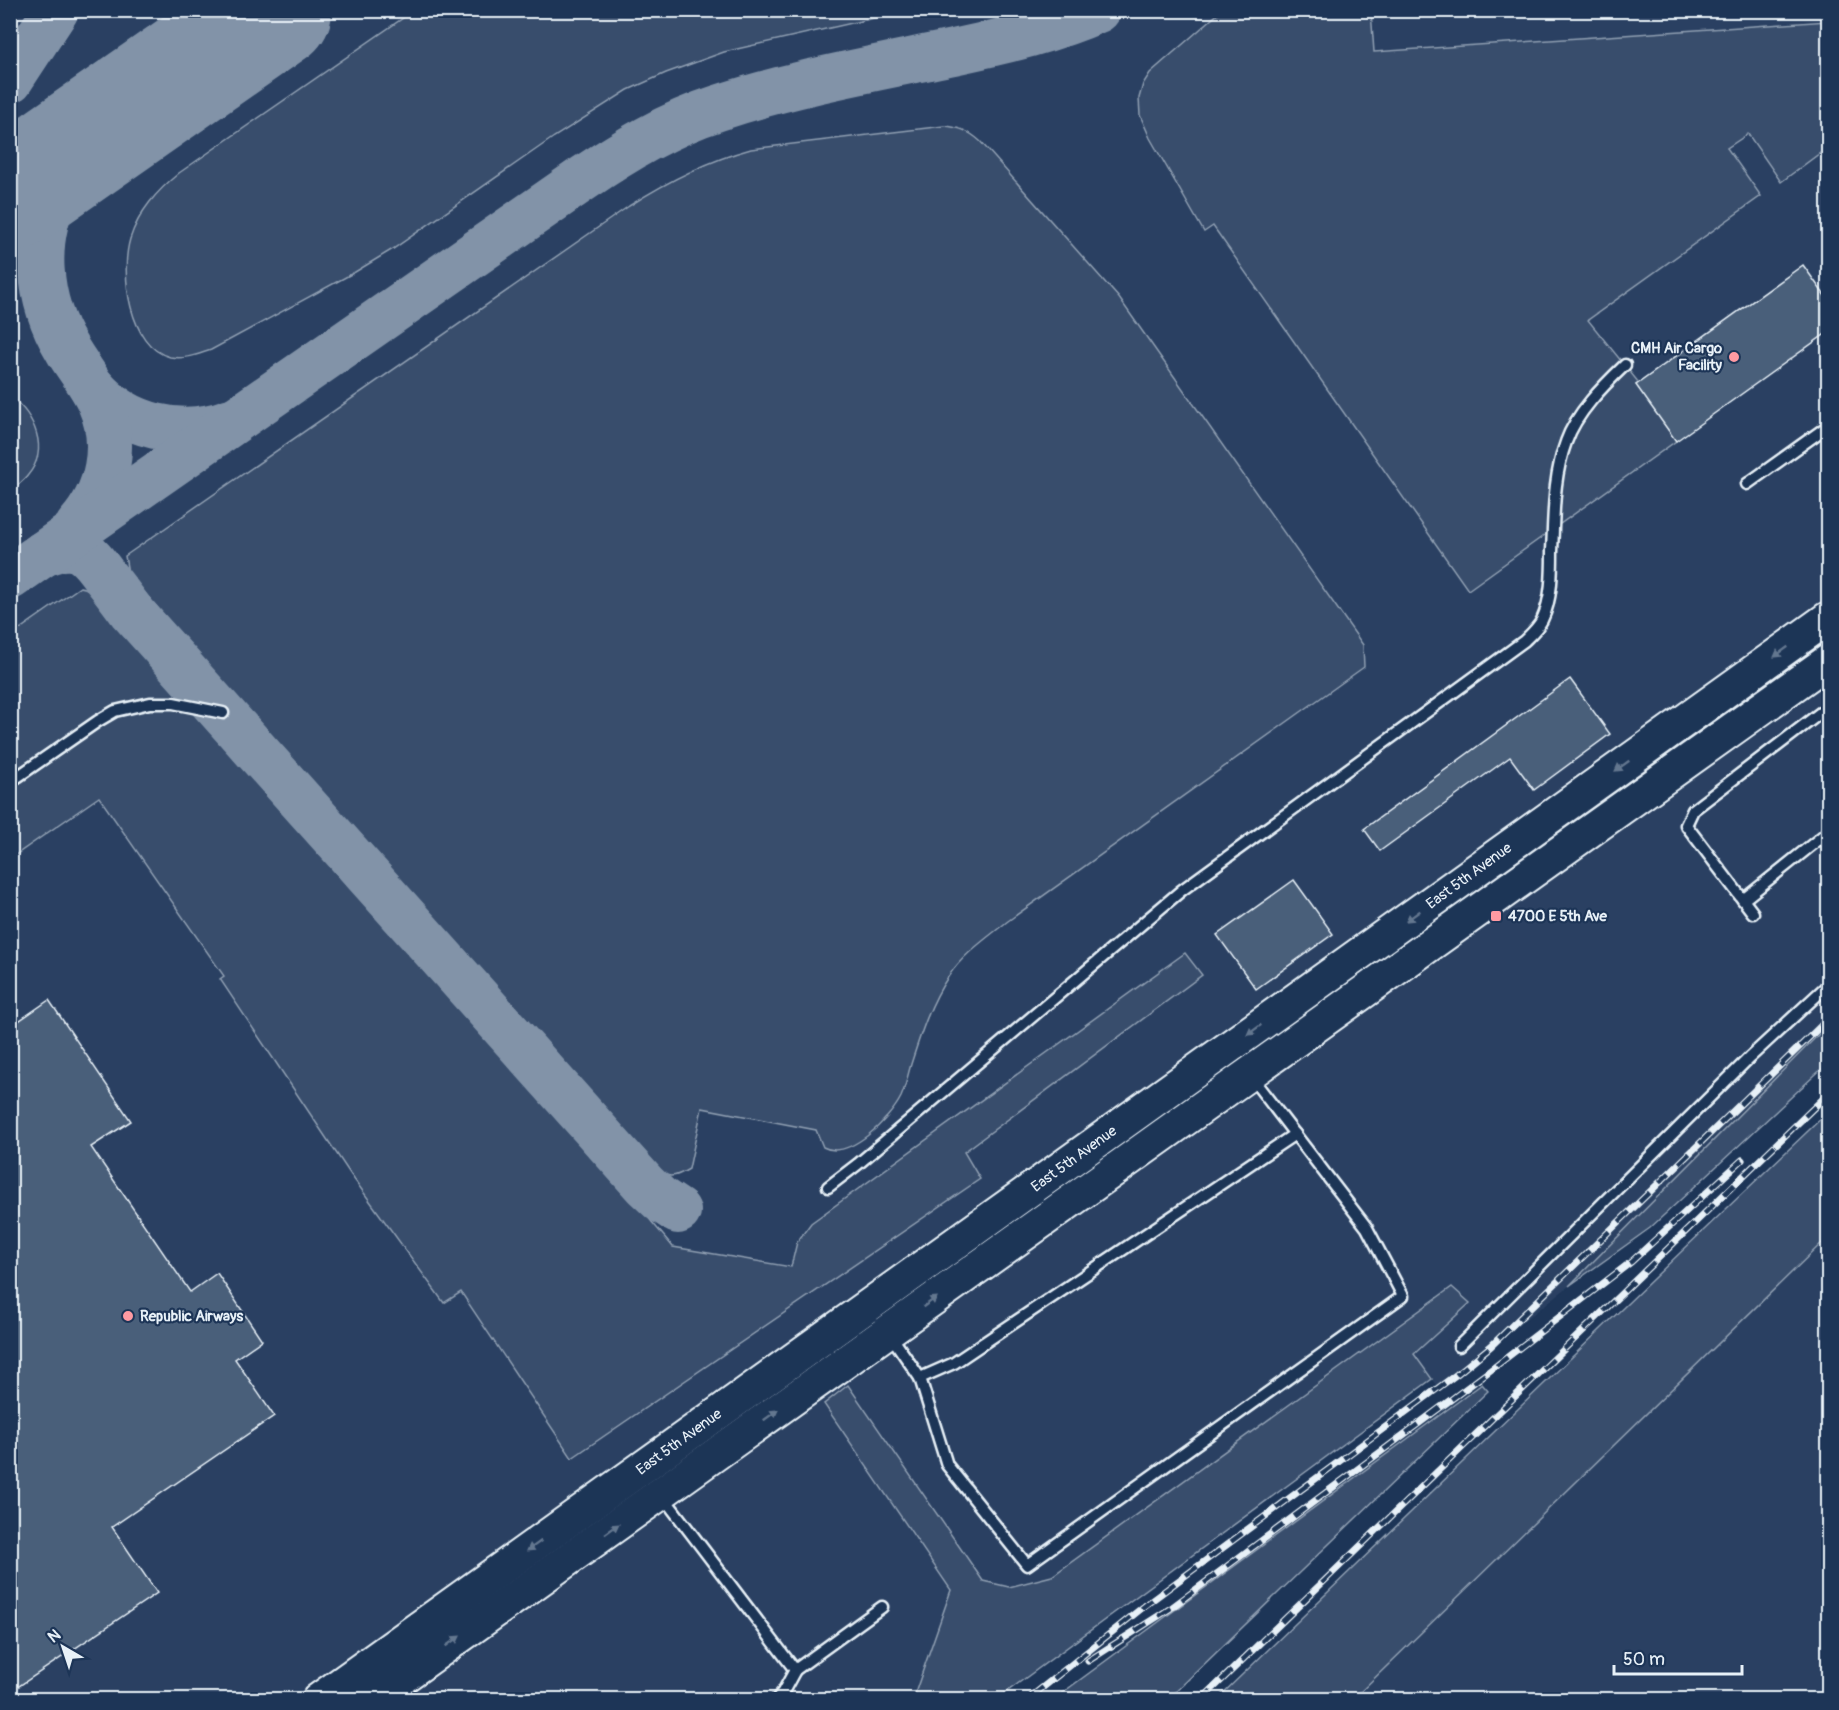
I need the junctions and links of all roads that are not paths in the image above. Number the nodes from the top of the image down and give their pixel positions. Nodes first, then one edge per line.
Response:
1 (1625, 365) dead end
2 (1828, 426) edge
3 (1747, 484) dead end
4 (1828, 618) edge
5 (1828, 661) edge
6 (1828, 707) edge
7 (223, 712) dead end
8 (10, 782) edge
9 (1828, 832) edge
10 (1499, 875) junction
11 (1743, 900) junction
12 (1753, 913) dead end
13 (1828, 985) edge
14 (1249, 1074) junction
15 (1295, 1134) junction
16 (828, 1187) dead end
17 (888, 1332) junction
18 (1459, 1346) dead end
19 (920, 1378) junction
20 (653, 1480) junction
21 (450, 1605) junction
22 (882, 1607) dead end
23 (414, 1646) dead end
24 (795, 1670) junction
25 (385, 1688) edge
26 (318, 1700) edge
27 (776, 1700) edge

1 - 16 lane
2 - 3 lane
4 -> 10 main road, East 5th Avenue
5 - 10 main road, East 5th Avenue
6 - 11 lane
7 - 8 lane
9 - 11 lane
10 - 14 main road, East 5th Avenue
10 -> 20 main road, East 5th Avenue
11 - 12 lane
13 - 18 lane
14 - 15 lane
17 -> 14 main road, East 5th Avenue
15 - 19 lane
15 - 19 lane
17 - 19 lane
20 -> 17 main road, East 5th Avenue
20 -> 21 main road, East 5th Avenue
20 - 24 lane
25 -> 20 main road, East 5th Avenue
21 - 23 lane
21 - 26 main road, East 5th Avenue
22 - 24 lane
24 - 27 lane

